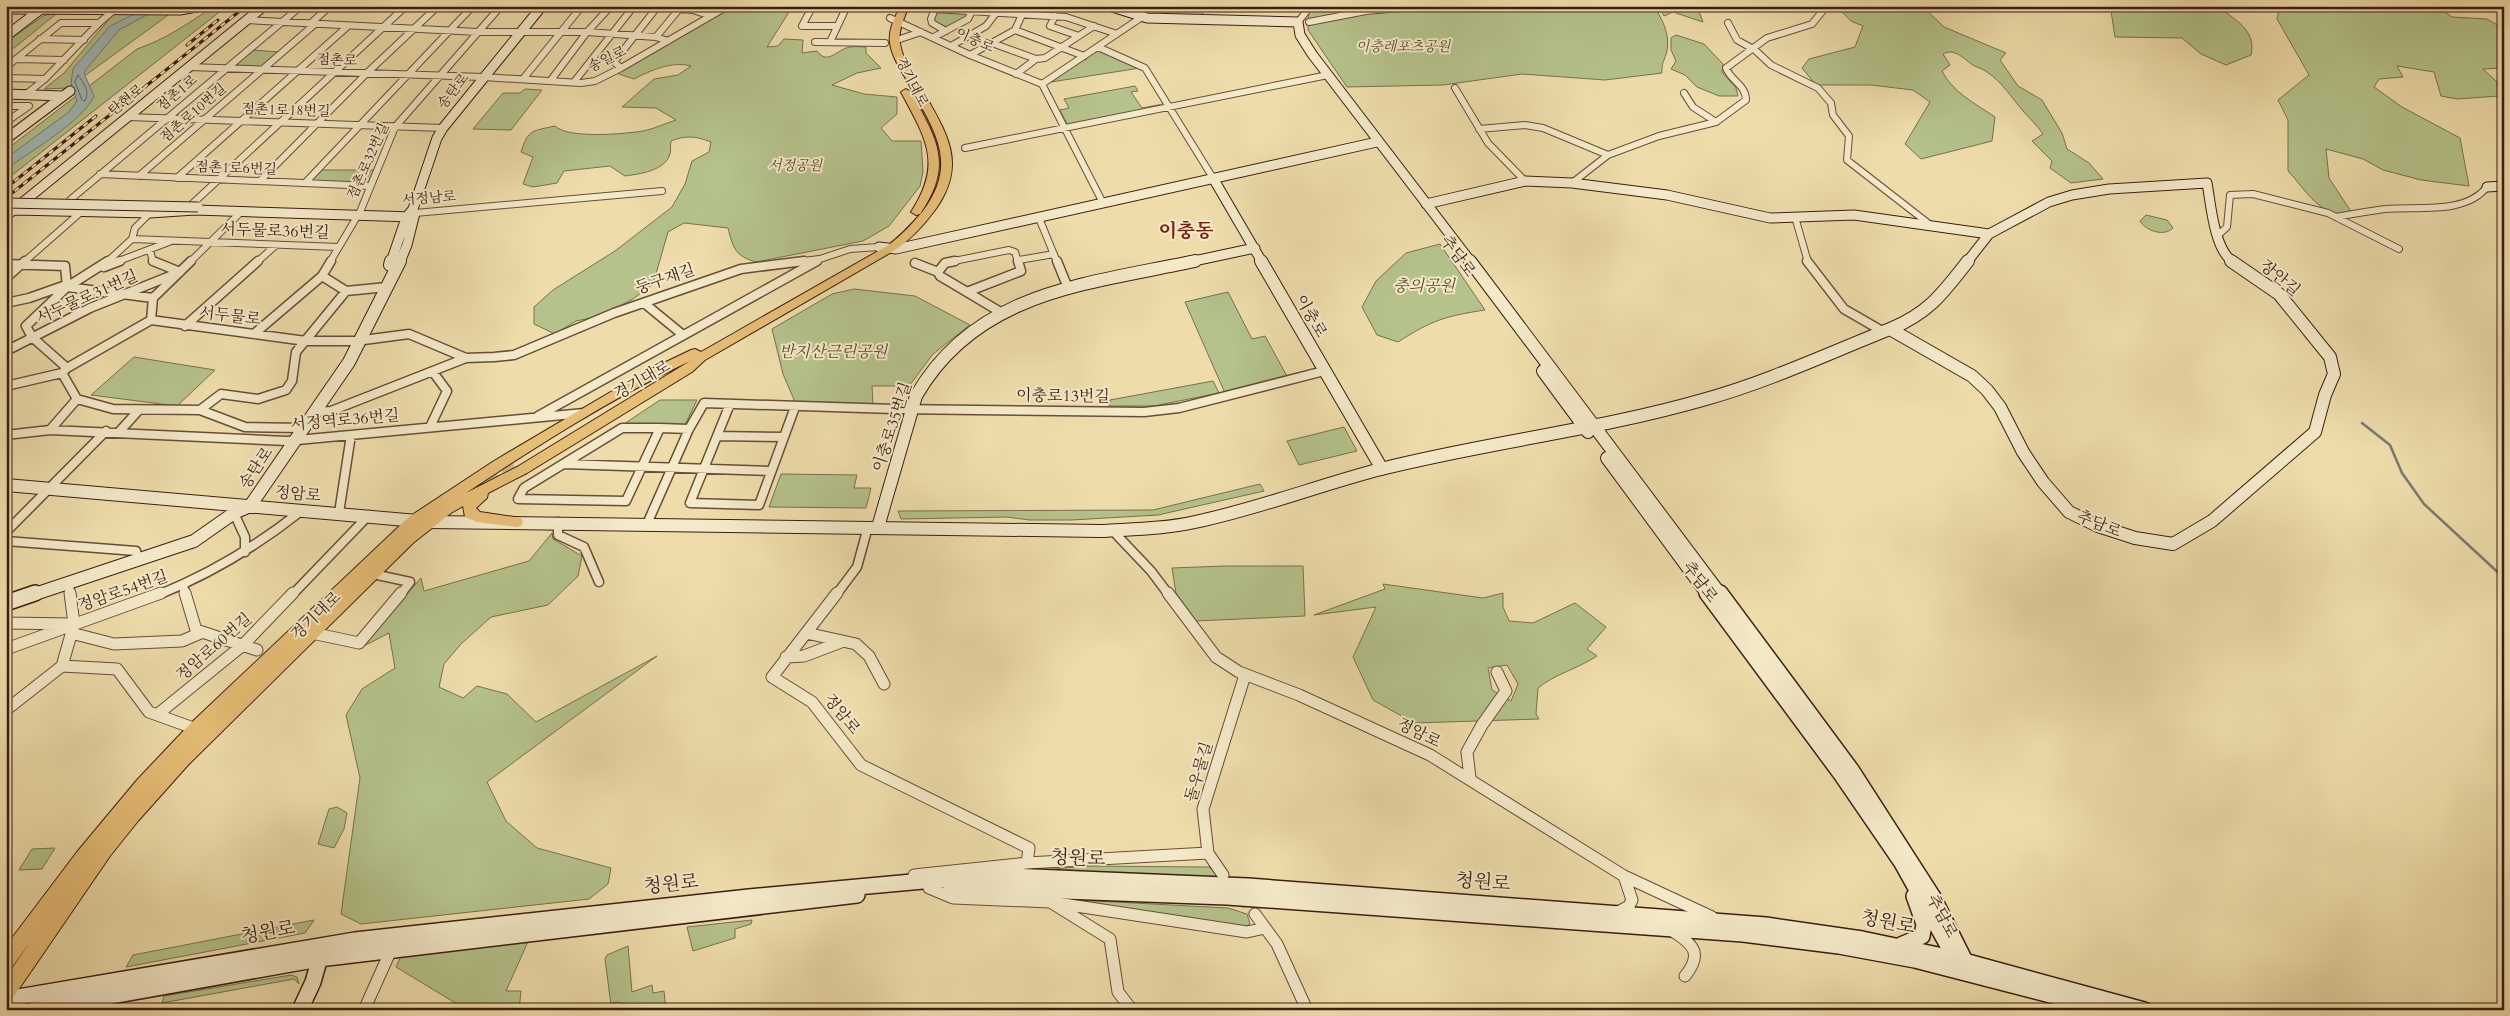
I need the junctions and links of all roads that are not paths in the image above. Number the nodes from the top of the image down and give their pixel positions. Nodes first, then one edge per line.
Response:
1 (202, 6) edge
2 (264, 6) edge
3 (302, 6) edge
4 (330, 6) edge
5 (360, 6) edge
6 (438, 6) edge
7 (473, 6) edge
8 (501, 6) edge
9 (542, 6) edge
10 (582, 6) edge
11 (611, 6) edge
12 (634, 6) edge
13 (728, 6) edge
14 (847, 6) edge
15 (897, 6) edge
16 (906, 6) edge
17 (1026, 6) edge
18 (1109, 6) edge
19 (1306, 6) edge
20 (1424, 6) edge
21 (658, 7) edge
22 (404, 8) edge
23 (680, 8) junction
24 (936, 8) edge
25 (1825, 8) dead end
26 (6, 9) edge
27 (37, 9) junction
28 (114, 10) junction
29 (810, 10) dead end
30 (972, 11) junction
31 (996, 13) junction
32 (1022, 14) junction
33 (68, 16) dead end
34 (711, 16) junction
35 (1055, 16) junction
36 (1142, 17) junction
37 (246, 20) junction
38 (893, 20) junction
39 (61, 22) junction
40 (1298, 22) junction
41 (1309, 22) dead end
42 (99, 23) junction
43 (282, 23) junction
44 (1728, 23) dead end
45 (312, 24) junction
46 (348, 26) junction
47 (837, 26) junction
48 (1094, 26) junction
49 (382, 27) junction
50 (6, 28) edge
51 (414, 29) junction
52 (1015, 30) junction
53 (448, 31) junction
54 (562, 31) junction
55 (946, 31) junction
56 (478, 32) junction
57 (587, 32) junction
58 (922, 32) junction
59 (518, 34) junction
60 (610, 34) junction
61 (1117, 34) junction
62 (633, 35) junction
63 (6, 36) edge
64 (1079, 36) junction
65 (656, 37) junction
66 (934, 37) junction
67 (40, 39) junction
68 (84, 40) junction
69 (668, 41) junction
70 (816, 42) dead end
71 (830, 42) junction
72 (889, 42) junction
73 (992, 43) junction
74 (951, 46) junction
75 (1060, 47) junction
76 (1098, 47) junction
77 (1752, 48) junction
78 (970, 55) junction
79 (1084, 56) junction
80 (16, 59) junction
81 (1036, 59) junction
82 (64, 60) junction
83 (6, 67) edge
84 (190, 67) junction
85 (227, 68) junction
86 (621, 68) junction
87 (263, 70) junction
88 (296, 71) junction
89 (334, 72) junction
90 (367, 73) junction
91 (406, 74) junction
92 (1016, 74) junction
93 (1328, 74) junction
94 (439, 75) junction
95 (483, 77) junction
96 (6, 78) edge
97 (45, 79) junction
98 (523, 79) junction
99 (551, 80) junction
100 (574, 82) junction
101 (1042, 84) junction
102 (1455, 88) dead end
103 (1684, 93) dead end
104 (6, 94) edge
105 (24, 95) junction
106 (6, 106) edge
107 (1171, 107) junction
108 (128, 117) junction
109 (166, 118) junction
110 (204, 120) junction
111 (242, 121) junction
112 (279, 122) junction
113 (1716, 122) junction
114 (6, 124) edge
115 (318, 124) junction
116 (358, 125) junction
117 (24, 126) junction
118 (395, 126) junction
119 (443, 128) junction
120 (1065, 129) junction
121 (1479, 129) junction
122 (6, 139) edge
123 (1377, 142) junction
124 (965, 148) dead end
125 (1608, 155) junction
126 (100, 174) junction
127 (139, 176) junction
128 (177, 178) junction
129 (1213, 178) junction
130 (217, 180) junction
131 (260, 181) junction
132 (1525, 181) junction
133 (305, 183) junction
134 (1572, 183) junction
135 (370, 186) junction
136 (2504, 186) edge
137 (2488, 187) joint
138 (662, 191) dead end
139 (27, 199) junction
140 (70, 200) junction
141 (1103, 203) junction
142 (1426, 204) junction
143 (194, 207) junction
144 (8, 209) edge
145 (81, 212) junction
146 (242, 212) junction
147 (150, 213) junction
148 (359, 213) junction
149 (411, 214) junction
150 (1795, 217) junction
151 (2336, 217) junction
152 (1039, 218) junction
153 (916, 226) junction
154 (1933, 227) junction
155 (1989, 234) junction
156 (2217, 236) junction
157 (132, 239) junction
158 (928, 240) junction
159 (170, 241) junction
160 (211, 242) junction
161 (275, 246) junction
162 (879, 247) junction
163 (338, 248) junction
164 (891, 248) junction
165 (1254, 248) junction
166 (150, 250) junction
167 (2399, 250) dead end
168 (1054, 254) junction
169 (820, 258) junction
170 (1019, 260) junction
171 (786, 263) junction
172 (915, 263) dead end
173 (6, 264) edge
174 (22, 264) junction
175 (92, 272) junction
176 (180, 272) junction
177 (938, 272) junction
178 (322, 276) junction
179 (791, 276) junction
180 (6, 278) edge
181 (66, 286) junction
182 (384, 288) junction
183 (1068, 288) junction
184 (346, 291) junction
185 (967, 292) junction
186 (123, 294) junction
187 (153, 298) junction
188 (6, 303) edge
189 (644, 303) junction
190 (1002, 313) junction
191 (151, 320) junction
192 (185, 326) junction
193 (1886, 329) junction
194 (254, 334) junction
195 (683, 336) junction
196 (32, 337) junction
197 (306, 341) junction
198 (359, 341) junction
199 (6, 350) edge
200 (699, 355) junction
201 (466, 358) junction
202 (65, 371) junction
203 (1324, 371) junction
204 (434, 372) junction
205 (6, 386) edge
206 (2325, 395) joint
207 (77, 399) junction
208 (730, 404) junction
209 (796, 407) junction
210 (912, 409) junction
211 (200, 410) junction
212 (138, 411) junction
213 (314, 412) junction
214 (586, 413) junction
215 (535, 417) junction
216 (1589, 426) junction
217 (430, 427) junction
218 (660, 428) junction
219 (689, 429) junction
220 (50, 430) junction
221 (106, 431) junction
222 (118, 432) junction
223 (294, 434) junction
224 (351, 435) junction
225 (717, 436) junction
226 (8, 437) edge
227 (783, 437) junction
228 (564, 464) junction
229 (516, 467) junction
230 (642, 467) junction
231 (673, 468) junction
232 (704, 468) junction
233 (1382, 469) junction
234 (771, 471) junction
235 (6, 480) edge
236 (6, 485) edge
237 (52, 487) junction
238 (245, 505) junction
239 (301, 511) junction
240 (340, 513) junction
241 (369, 515) junction
242 (421, 521) junction
243 (516, 522) junction
244 (558, 522) junction
245 (647, 524) junction
246 (873, 527) junction
247 (1113, 531) junction
248 (6, 532) edge
249 (6, 540) edge
250 (246, 552) junction
251 (139, 560) junction
252 (373, 574) junction
253 (598, 582) dead end
254 (69, 583) junction
255 (183, 586) junction
256 (6, 603) edge
257 (6, 622) edge
258 (73, 628) junction
259 (203, 632) junction
260 (806, 632) junction
261 (312, 633) junction
262 (841, 642) junction
263 (243, 645) junction
264 (6, 649) edge
265 (258, 650) dead end
266 (786, 657) junction
267 (62, 666) junction
268 (1497, 672) dead end
269 (1245, 675) junction
270 (884, 684) dead end
271 (6, 710) edge
272 (158, 714) junction
273 (196, 729) junction
274 (1470, 778) junction
275 (1208, 853) junction
276 (1900, 861) junction
277 (1027, 863) junction
278 (1223, 875) dead end
279 (1624, 876) junction
280 (929, 888) junction
281 (833, 889) junction
282 (1050, 902) junction
283 (1255, 914) tunnel mouth
284 (1614, 914) junction
285 (1944, 918) junction
286 (1724, 923) junction
287 (1665, 927) junction
288 (1265, 928) junction
289 (1741, 935) junction
290 (1900, 946) junction
291 (391, 950) junction
292 (321, 952) junction
293 (6, 961) edge
294 (1962, 964) junction
295 (2003, 969) junction
296 (1685, 976) dead end
297 (6, 993) edge
298 (6, 999) edge
299 (33, 1010) edge
300 (300, 1010) edge
301 (364, 1010) edge
302 (1132, 1010) edge
303 (1307, 1010) edge
304 (2109, 1010) edge
305 (2144, 1010) edge

1 - 28 street
2 - 37 street, 탄현로
3 - 43 street, 점촌1로
4 - 45 street
5 - 22 street
6 - 51 street
7 - 53 street
8 - 56 street, 점촌로32번길
9 - 59 street, 송탄로
10 - 54 street
11 - 57 street
12 - 60 street
13 - 34 street, 송일로
14 - 47 street
15 - 38 main road, 경기대로
16 - 38 main road, 경기대로
17 - 32 street
18 - 36 street
19 - 40 street
20 - 41 street
21 - 23 street
21 - 62 street
22 - 49 street
23 - 34 street
23 - 65 street
24 - 30 street
24 - 55 street
25 - 77 street
26 - 27 street
27 - 28 street
27 - 50 street
27 - 63 street
28 - 42 street
29 - 47 street
30 - 31 street
30 - 55 street
31 - 32 street
31 - 74 street
32 - 35 street
32 - 52 street
33 - 39 street
34 - 69 street, 송일로
35 - 48 street
35 - 64 street
36 - 40 street
36 - 61 street
37 - 43 street
37 - 84 street, 탄현로
38 - 58 street, 이충로
38 - 72 main road, 경기대로
39 - 42 street
39 - 67 street
40 - 93 street, 추담로
42 - 68 street
43 - 45 street
43 - 85 street, 점촌1로
44 - 77 street
45 - 46 street
45 - 87 street
46 - 49 street
46 - 88 street
47 - 71 street
48 - 61 street
48 - 64 street
49 - 51 street
49 - 89 street
51 - 53 street
51 - 90 street
52 - 73 street
52 - 75 street
53 - 56 street
53 - 91 street
54 - 57 street
54 - 59 street
54 - 98 street
55 - 66 street
56 - 59 street
56 - 94 street, 점촌로32번길
57 - 60 street
57 - 99 street
58 - 66 street, 이충로
58 - 72 street
59 - 95 street, 송탄로
60 - 62 street
60 - 100 street
61 - 76 street
62 - 65 street
62 - 86 street
64 - 75 street
65 - 69 street
66 - 74 street, 이충로
67 - 68 street
67 - 80 street
68 - 82 street
69 - 86 street, 송일로
70 - 71 street
71 - 72 street
72 - 153 main road, 경기대로
72 - 162 main road, 경기대로
73 - 78 street
73 - 81 street
74 - 78 street, 이충로
75 - 79 street
75 - 81 street
76 - 79 street
76 - 107 street, 이충로
77 - 113 street
77 - 154 street
78 - 92 street, 이충로
79 - 101 street
80 - 82 street
80 - 83 street
81 - 92 street
82 - 97 street
84 - 85 street, 점촌로
84 - 108 street, 탄현로
85 - 87 street, 점촌로
85 - 109 street, 점촌1로
86 - 100 street, 송일로
87 - 88 street, 점촌로
87 - 110 street, 점촌로10번길
88 - 89 street, 점촌로
88 - 111 street
89 - 90 street, 점촌로
89 - 112 street
90 - 91 street, 점촌로
90 - 115 street
91 - 94 street, 점촌로
91 - 116 street
92 - 101 street, 이충로
93 - 107 street
93 - 123 street, 추담로
94 - 95 street, 점촌로
94 - 118 street, 점촌로32번길
95 - 98 street, 송일로
95 - 119 street, 송탄로
96 - 97 street
97 - 105 street
98 - 99 street, 송일로
99 - 100 street, 송일로
101 - 120 street
102 - 121 street
103 - 113 street
104 - 105 street
105 - 117 street
106 - 114 street
107 - 120 street
107 - 129 street, 이충로
108 - 109 street, 점촌1로18번길
108 - 139 street, 탄현로
109 - 110 street, 점촌1로18번길
109 - 126 street, 점촌1로
110 - 111 street, 점촌1로18번길
110 - 127 street, 점촌로10번길
111 - 112 street, 점촌1로18번길
111 - 128 street
112 - 115 street, 점촌1로18번길
112 - 130 street
113 - 125 street
114 - 117 street
115 - 116 street, 점촌1로18번길
115 - 131 street
116 - 118 street, 점촌1로18번길
116 - 133 street
117 - 122 street
118 - 119 street, 점촌1로18번길
118 - 135 street, 점촌로32번길
119 - 149 street, 송탄로
120 - 124 street
120 - 141 street
121 - 125 street
121 - 132 street
123 - 129 street
123 - 142 street, 추담로
125 - 134 street
126 - 127 street, 점촌1로6번길
126 - 140 street, 점촌1로
127 - 128 street, 점촌1로6번길
128 - 130 street, 점촌1로6번길
129 - 141 street
129 - 165 street, 이충로
130 - 131 street, 점촌1로6번길
130 - 143 street
131 - 133 street, 점촌1로6번길
132 - 134 street
132 - 142 street
133 - 135 street, 점촌1로6번길
134 - 150 street
135 - 148 street, 점촌로32번길
136 - 137 street
137 - 151 street
138 - 149 street, 서정남로
139 - 140 street
139 - 144 street, 탄현로
140 - 143 street
141 - 152 street
142 - 216 street, 추담로
143 - 144 street, bridge
143 - 146 street, 서정남로
143 - 147 street
143 - 148 street, 서정남로
144 - 145 street
145 - 147 street
145 - 174 street
146 - 148 street, 서정남로
146 - 160 street
147 - 157 street
148 - 149 street, 서정남로
148 - 163 street, 점촌로32번길
149 - 182 street, 송탄로
150 - 154 street
150 - 193 street
151 - 156 street
151 - 167 street
152 - 158 street
152 - 168 street
153 - 158 street
153 - 164 main road, 경기대로
154 - 155 street
155 - 156 street, 장안길
155 - 193 street
156 - 206 street, 장안길
157 - 159 street, 서두물로36번길
157 - 175 street
158 - 164 street
159 - 160 street, 서두물로36번길
159 - 166 street
160 - 161 street, 서두물로36번길
160 - 176 street
161 - 163 street, 서두물로36번길
161 - 192 street
162 - 164 street
162 - 169 street, 둥구재길
162 - 200 main road, 경기대로
163 - 178 street, 점촌로32번길
164 - 200 main road, 경기대로
165 - 183 street, 이충로35번길
165 - 203 street, 이충로
166 - 175 street
166 - 176 street
168 - 170 street
168 - 183 street
169 - 171 street, 둥구재길
169 - 179 street
170 - 177 street
170 - 185 street
171 - 179 street
171 - 189 street, 둥구재길
172 - 177 street
173 - 174 street
174 - 180 street
174 - 181 street
175 - 181 street
176 - 186 street, 서두물로31번길
176 - 187 street
177 - 185 street
178 - 184 street
178 - 194 street, 점촌로32번길
179 - 195 street
181 - 186 street
181 - 188 street
181 - 196 street
182 - 184 street
182 - 198 street, 송탄로
183 - 190 street, 이충로35번길
184 - 197 street
185 - 190 street
186 - 187 street
186 - 196 street, 서두물로31번길
187 - 191 street
189 - 195 street
189 - 201 street, 둥구재길
190 - 210 street, 이충로35번길
191 - 192 street, 서두물로
191 - 202 street
192 - 194 street, 서두물로
193 - 206 street, 추담로
193 - 216 street
194 - 197 street, 서두물로
195 - 215 street
196 - 199 street, 서두물로31번길
196 - 202 street
197 - 198 street, 서두물로
197 - 211 street
198 - 201 street, 둥구재길
198 - 213 street, 송탄로
198 - 223 street, 송탄로
200 - 214 main road, 경기대로
200 - 229 main road, 경기대로
201 - 204 street, 둥구재길
202 - 205 street
202 - 207 street
203 - 210 street, 이충로13번길
203 - 233 street, 이충로
204 - 213 street, 둥구재길
204 - 217 street
207 - 212 street
207 - 220 street
208 - 209 street, 이충로13번길
208 - 219 street, 이충로13번길
208 - 225 street
209 - 210 street, 이충로13번길
209 - 227 street
210 - 246 street, 이충로35번길
211 - 212 street
211 - 223 street
212 - 222 street
213 - 223 street, 송탄로
214 - 215 street, 서정역로36번길
214 - 242 main road, 경기대로
215 - 217 street, 서정역로36번길
216 - 233 street, 정암로
216 - 276 street, 추담로
216 - 285 street, 추담로
217 - 224 street, 서정역로36번길
218 - 219 street
218 - 228 street
218 - 230 street
219 - 231 street, 이충로13번길
220 - 221 street, 서정역로36번길
220 - 226 street, 서정역로36번길
221 - 222 street, 서정역로36번길
221 - 237 street
222 - 223 street, 서정역로36번길
223 - 224 street, 서정역로36번길
223 - 238 street, 송탄로
224 - 240 street
225 - 227 street
225 - 232 street
227 - 234 street
228 - 230 street
228 - 230 street
229 - 242 main road, 경기대로
229 - 243 main road
230 - 231 street
231 - 232 street
231 - 245 street, 이충로13번길
232 - 234 street
232 - 234 street
233 - 247 street, 정암로
235 - 237 street
236 - 237 street, 정암로
237 - 238 street, 정암로
237 - 248 street
238 - 239 street, 정암로
238 - 250 street
238 - 251 street, 송탄로
239 - 240 street, 정암로
239 - 250 street, 정암로54번길
240 - 241 street, 정암로
241 - 242 street, 정암로
241 - 263 street, 정암로60번길
242 - 243 street, 정암로
242 - 252 main road, 경기대로
242 - 273 main road, 경기대로
243 - 244 street, 정암로
244 - 245 street, 정암로
244 - 253 street
245 - 246 street, 정암로
246 - 247 street, 정암로
246 - 260 street, 정암로
247 - 269 street, 정암로
249 - 251 street
250 - 255 street, 정암로54번길
251 - 254 street, 송탄로
252 - 261 main road, 경기대로
252 - 261 street, 경기대로
254 - 256 street, 송탄로
254 - 258 street, 정암로54번길
255 - 258 street, 정암로54번길
255 - 259 street, 정암로54번길
257 - 258 street, 정암로54번길
258 - 259 street, 정암로54번길
258 - 264 street, 정암로54번길
258 - 267 street
259 - 263 street
260 - 262 street
260 - 266 street, 정암로
261 - 297 main road, 경기대로
262 - 266 street
262 - 270 street
263 - 265 street
263 - 272 street, 정암로60번길
266 - 277 street, 정암로
267 - 271 street
267 - 272 street
268 - 274 street
269 - 274 street, 정암로
269 - 275 street, 돌우물길
272 - 273 street
273 - 293 main road, 경기대로
274 - 279 street, 정암로
275 - 277 street
275 - 278 street, 돌우물길
276 - 290 street
276 - 294 street, 추담로
277 - 281 street
279 - 284 street
279 - 286 street, 정암로
280 - 282 street
280 - 287 street, 청원로
280 - 291 street, 청원로
281 - 284 street, 청원로
281 - 292 street, 청원로
282 - 288 street
282 - 302 street
283 - 288 street
284 - 286 street, 청원로
285 - 294 street, 추담로
285 - 295 street
286 - 289 street, 정암로
286 - 290 street, 청원로
287 - 289 street, 청원로
287 - 296 street
288 - 303 street
289 - 294 street, 청원로
290 - 294 street, 청원로
291 - 292 street, 청원로
291 - 301 street
292 - 298 street, 청원로
292 - 299 street, 청원로
292 - 300 street
294 - 295 street, 청원로
294 - 304 street, 청원로
295 - 305 street, 청원로

